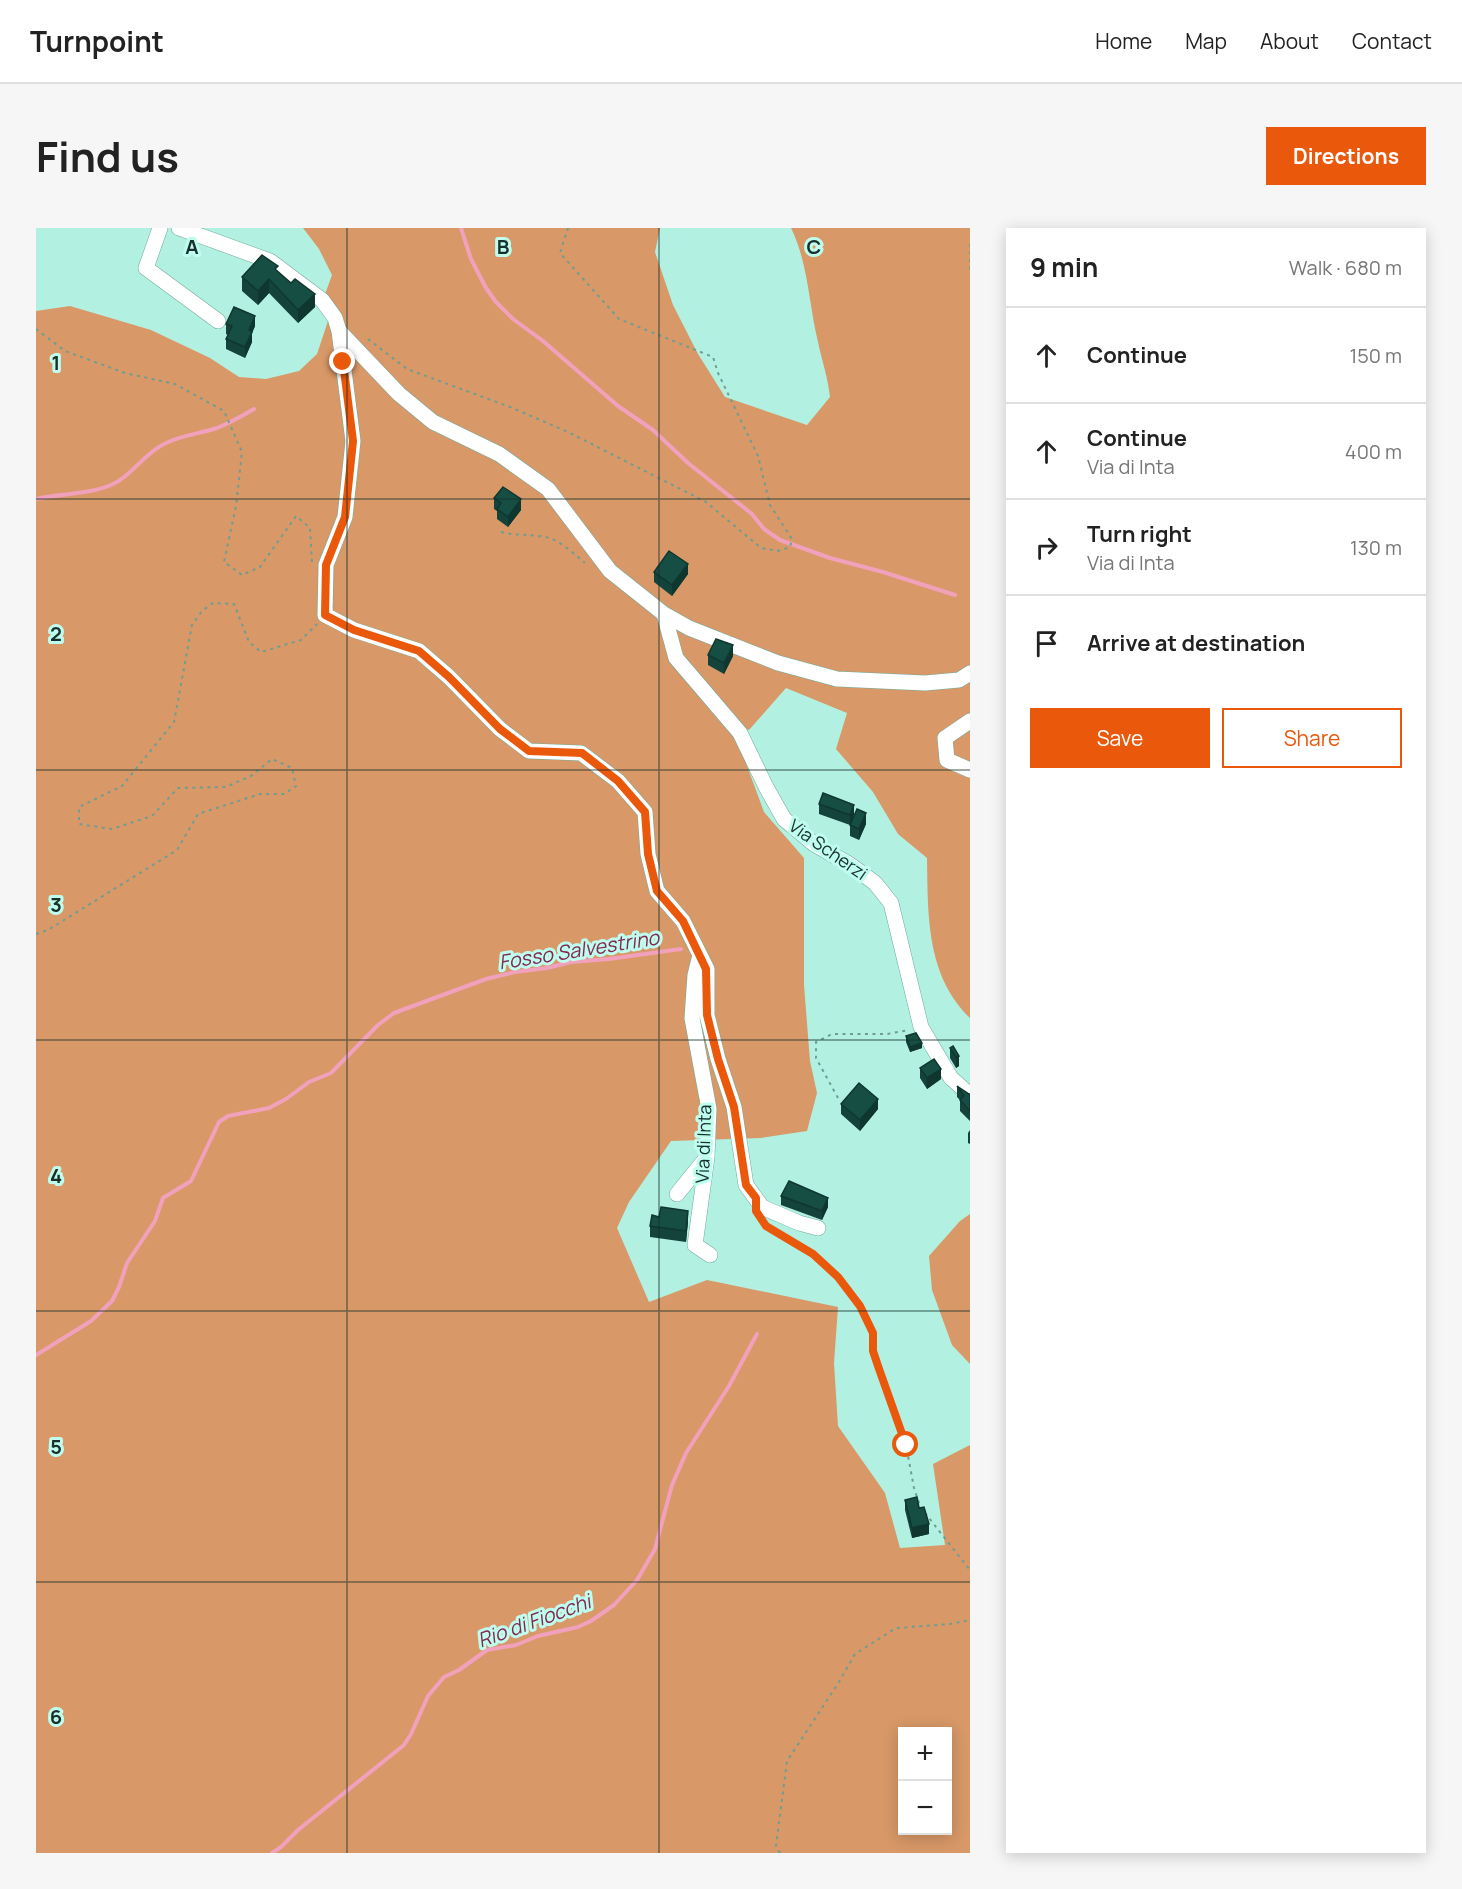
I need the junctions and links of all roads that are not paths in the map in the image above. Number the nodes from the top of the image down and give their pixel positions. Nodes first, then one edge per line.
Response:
1 (160, 228) edge
2 (179, 228) edge
3 (218, 321) dead end
4 (339, 331) junction
5 (664, 614) junction
6 (970, 673) edge
7 (970, 721) edge
8 (970, 770) edge
9 (700, 955) junction
10 (970, 1095) edge
11 (707, 1157) junction
12 (677, 1194) dead end
13 (818, 1228) dead end
14 (710, 1255) dead end

1 - 3 street
2 - 4 street
4 - 5 street
4 - 9 street, Via di Inta
5 - 6 street
5 - 10 street, Via Scherzi
7 - 8 street
9 - 11 street, Via di Inta
9 - 13 street, Via di Inta
11 - 12 street
11 - 14 street, Via di Inta

